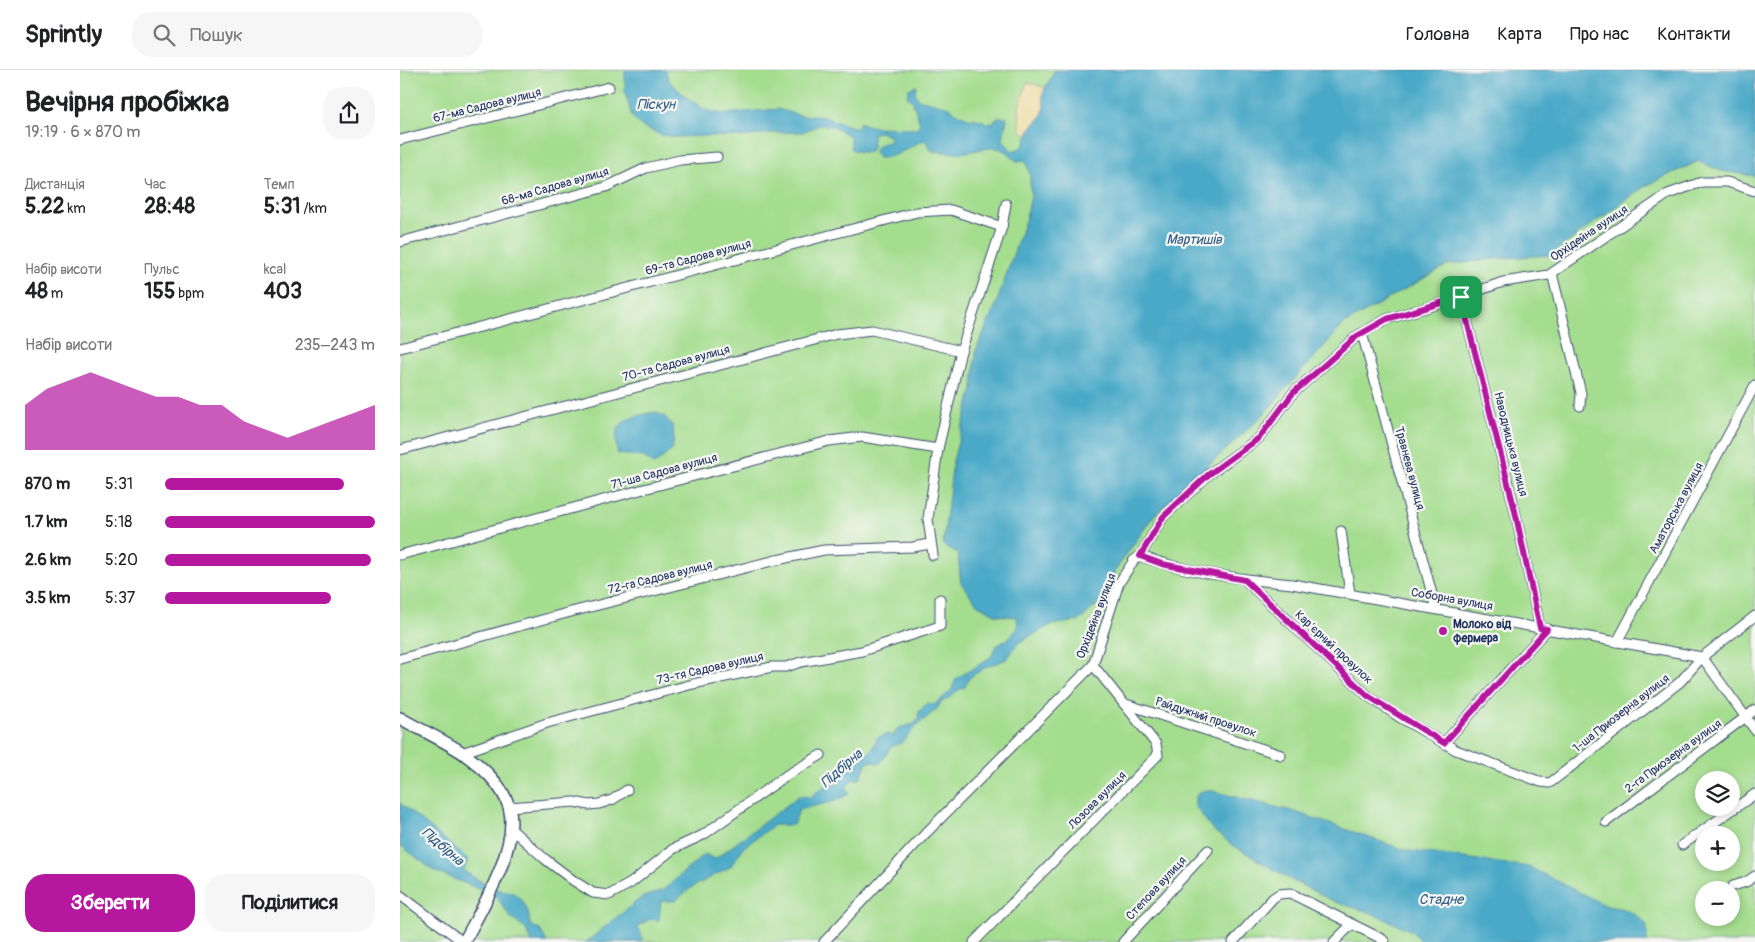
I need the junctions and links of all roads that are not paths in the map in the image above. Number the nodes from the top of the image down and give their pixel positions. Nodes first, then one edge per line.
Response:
1 (609, 87) dead end
2 (400, 140) edge
3 (717, 157) dead end
4 (1755, 191) edge
5 (1006, 204) dead end
6 (1002, 227) junction
7 (400, 242) edge
8 (1552, 273) junction
9 (1461, 297) junction
10 (1362, 333) junction
11 (400, 348) edge
12 (961, 350) junction
13 (1755, 385) edge
14 (1580, 406) dead end
15 (938, 449) junction
16 (400, 450) edge
17 (1341, 531) dead end
18 (930, 544) junction
19 (400, 555) edge
20 (933, 555) dead end
21 (1140, 556) junction
22 (1245, 580) junction
23 (1350, 594) junction
24 (940, 599) dead end
25 (1436, 609) junction
26 (1755, 616) edge
27 (1543, 629) junction
28 (1617, 642) junction
29 (1702, 657) junction
30 (400, 659) edge
31 (1093, 665) junction
32 (1122, 703) junction
33 (1755, 710) edge
34 (1745, 717) junction
35 (400, 718) edge
36 (1755, 730) edge
37 (1444, 743) junction
38 (462, 753) junction
39 (822, 755) dead end
40 (1281, 755) dead end
41 (1550, 783) joint
42 (627, 790) dead end
43 (1755, 794) edge
44 (509, 807) junction
45 (1606, 822) dead end
46 (510, 828) junction
47 (1682, 844) dead end
48 (1208, 850) dead end
49 (1755, 876) edge
50 (1740, 884) edge
51 (400, 895) edge
52 (1351, 925) junction
53 (464, 942) edge
54 (824, 942) edge
55 (974, 942) edge
56 (1123, 942) edge
57 (1233, 942) edge
58 (1334, 942) edge
59 (1385, 942) edge

1 - 2 street, 67-ма Садова вулиця
3 - 7 street, 68-ма Садова вулиця
4 - 8 street, Орхідейна вулиця
5 - 6 street
6 - 11 street, 69-та Садова вулиця
6 - 12 street
8 - 9 street, Орхідейна вулиця
8 - 14 street
9 - 10 street, Орхідейна вулиця
9 - 27 street, Наводницька вулиця
10 - 21 street, Орхідейна вулиця
10 - 25 street, Травнева вулиця
12 - 15 street
12 - 16 street, 70-та Садова вулиця
13 - 28 street, Аматорська вулиця
15 - 18 street
15 - 19 street, 71-ша Садова вулиця
17 - 23 street
18 - 20 street
18 - 30 street, 72-га Садова вулиця
21 - 22 street, Соборна вулиця
21 - 31 street, Орхідейна вулиця
22 - 23 street, Соборна вулиця
22 - 37 street, Карʼєрний провулок
23 - 25 street, Соборна вулиця
24 - 38 street, 73-тя Садова вулиця
25 - 27 street, Соборна вулиця
26 - 29 street, 1-ша Приозерна вулиця
27 - 28 street, Соборна вулиця
27 - 37 street
28 - 29 street, Соборна вулиця
29 - 34 street
29 - 41 street, 1-ша Приозерна вулиця
31 - 32 street, Лозова вулиця
31 - 54 street, Орхідейна вулиця
32 - 40 street, Райдужний провулок
32 - 55 street, Лозова вулиця
33 - 34 street, 2-га Приозерна вулиця
34 - 36 street
34 - 45 street, 2-га Приозерна вулиця
35 - 38 street
37 - 41 street, Карʼєрний провулок
38 - 44 street
39 - 46 street
42 - 44 street
43 - 47 street
44 - 46 street
46 - 53 street
48 - 56 street, Степова вулиця
49 - 50 street
51 - 53 street
52 - 57 street
52 - 58 street
52 - 59 street

